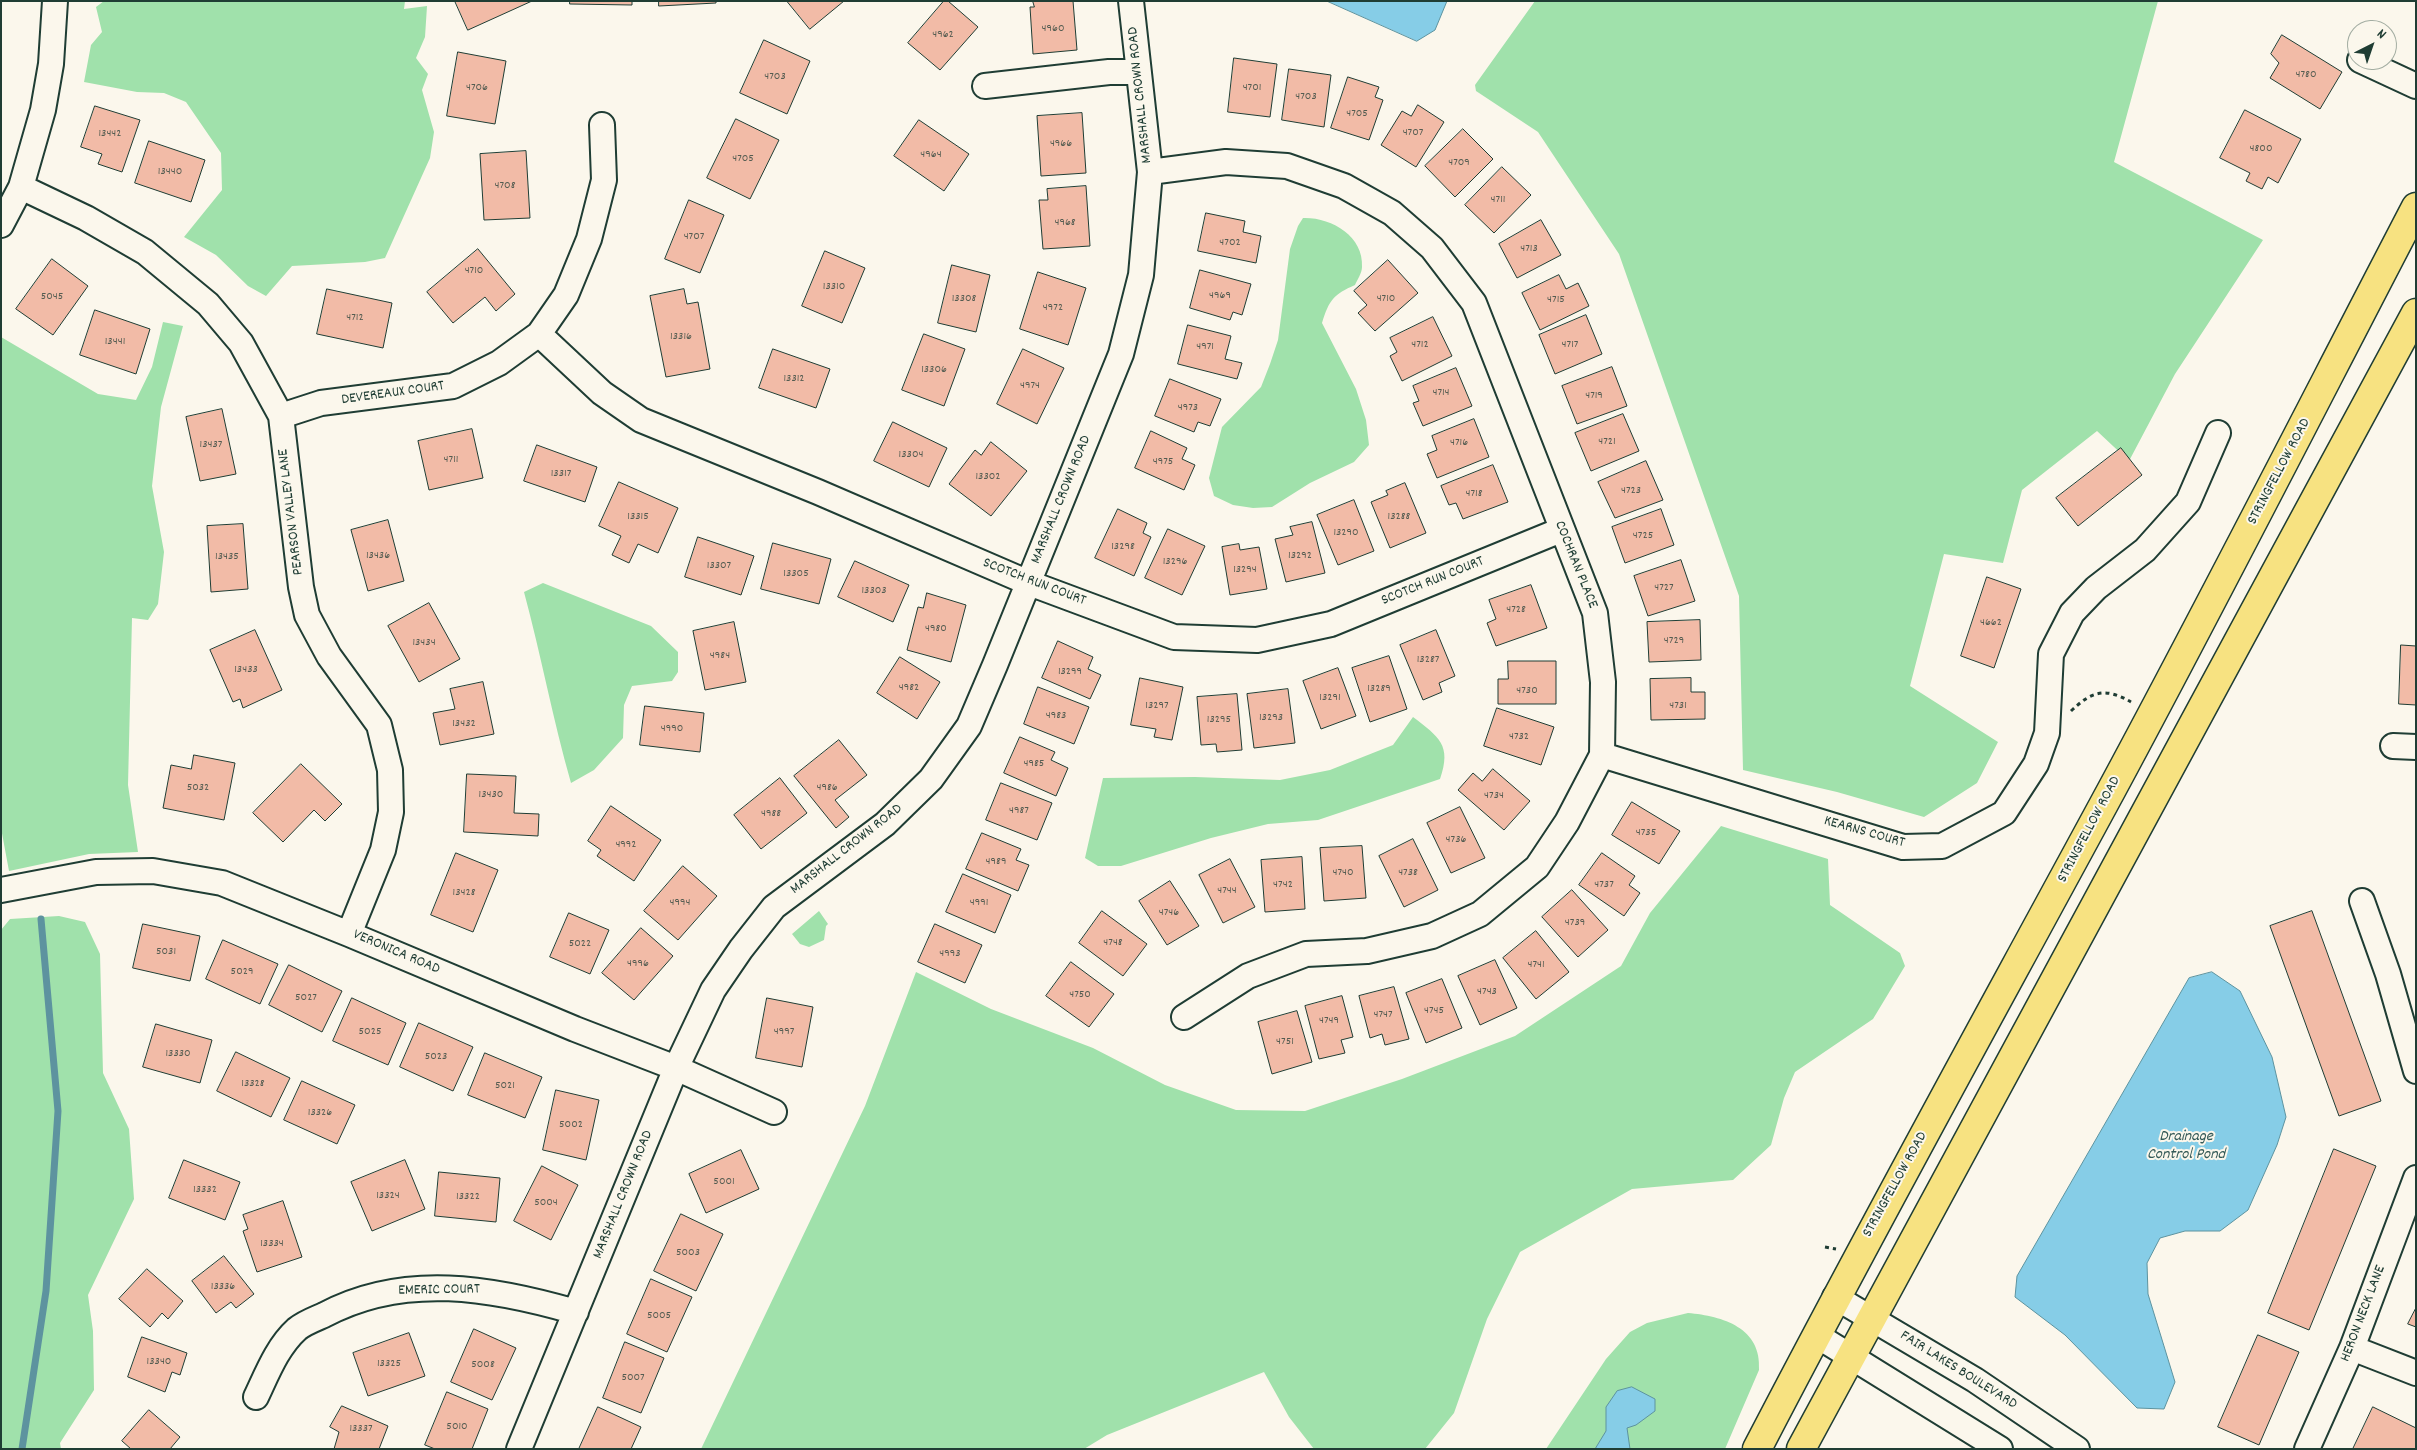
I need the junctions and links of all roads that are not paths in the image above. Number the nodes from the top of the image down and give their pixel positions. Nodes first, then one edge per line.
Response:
1 (55, 1) edge
2 (1130, 1) edge
3 (2382, 70) edge
4 (1138, 72) junction
5 (986, 86) dead end
6 (2416, 86) edge
7 (602, 125) dead end
8 (1150, 172) junction
9 (21, 187) junction
10 (2416, 207) edge
11 (1, 225) edge
12 (2416, 313) edge
13 (539, 334) junction
14 (281, 416) junction
15 (2218, 434) dead end
16 (1561, 530) junction
17 (1029, 583) junction
18 (1602, 755) junction
19 (1, 890) edge
20 (2362, 901) dead end
21 (349, 934) junction
22 (1184, 1017) dead end
23 (676, 1068) junction
24 (2416, 1071) edge
25 (774, 1112) dead end
26 (2416, 1178) edge
27 (1835, 1297) junction
28 (576, 1312) junction
29 (1871, 1318) junction
30 (1816, 1335) junction
31 (2352, 1348) junction
32 (1851, 1358) junction
33 (2416, 1373) edge
34 (256, 1398) dead end
35 (519, 1449) edge
36 (1757, 1449) edge
37 (1801, 1449) edge
38 (2000, 1449) edge
39 (2077, 1449) edge
40 (2307, 1449) edge

1 - 9 street
2 - 4 street, MARSHALL CROWN ROAD
3 - 6 street
4 - 5 street
4 - 8 street, MARSHALL CROWN ROAD
7 - 13 street, DEVEREAUX COURT
8 - 16 street, COCHRAN PLACE
8 - 17 street, MARSHALL CROWN ROAD
9 - 11 street
9 - 14 street, PEARSON VALLEY LANE
10 - 27 main road, STRINGFELLOW ROAD
12 - 29 main road
13 - 14 street, DEVEREAUX COURT
13 - 17 street, SCOTCH RUN COURT
14 - 21 street, PEARSON VALLEY LANE
15 - 18 street, KEARNS COURT
16 - 17 street, SCOTCH RUN COURT
16 - 18 street, COCHRAN PLACE
17 - 23 street, MARSHALL CROWN ROAD
18 - 22 street, COCHRAN PLACE
19 - 21 street, VERONICA ROAD
20 - 24 street
21 - 23 street, VERONICA ROAD
23 - 25 street, VERONICA ROAD
23 - 28 street, MARSHALL CROWN ROAD
26 - 31 street, HERON NECK LANE
27 - 29 street, FAIR LAKES BOULEVARD
27 - 30 main road, STRINGFELLOW ROAD
28 - 34 street, EMERIC COURT
28 - 35 street, MARSHALL CROWN ROAD
29 - 32 main road
29 - 39 street, FAIR LAKES BOULEVARD
30 - 32 street
30 - 36 main road, STRINGFELLOW ROAD
31 - 33 street
31 - 40 street, HERON NECK LANE
32 - 37 main road
32 - 38 street

